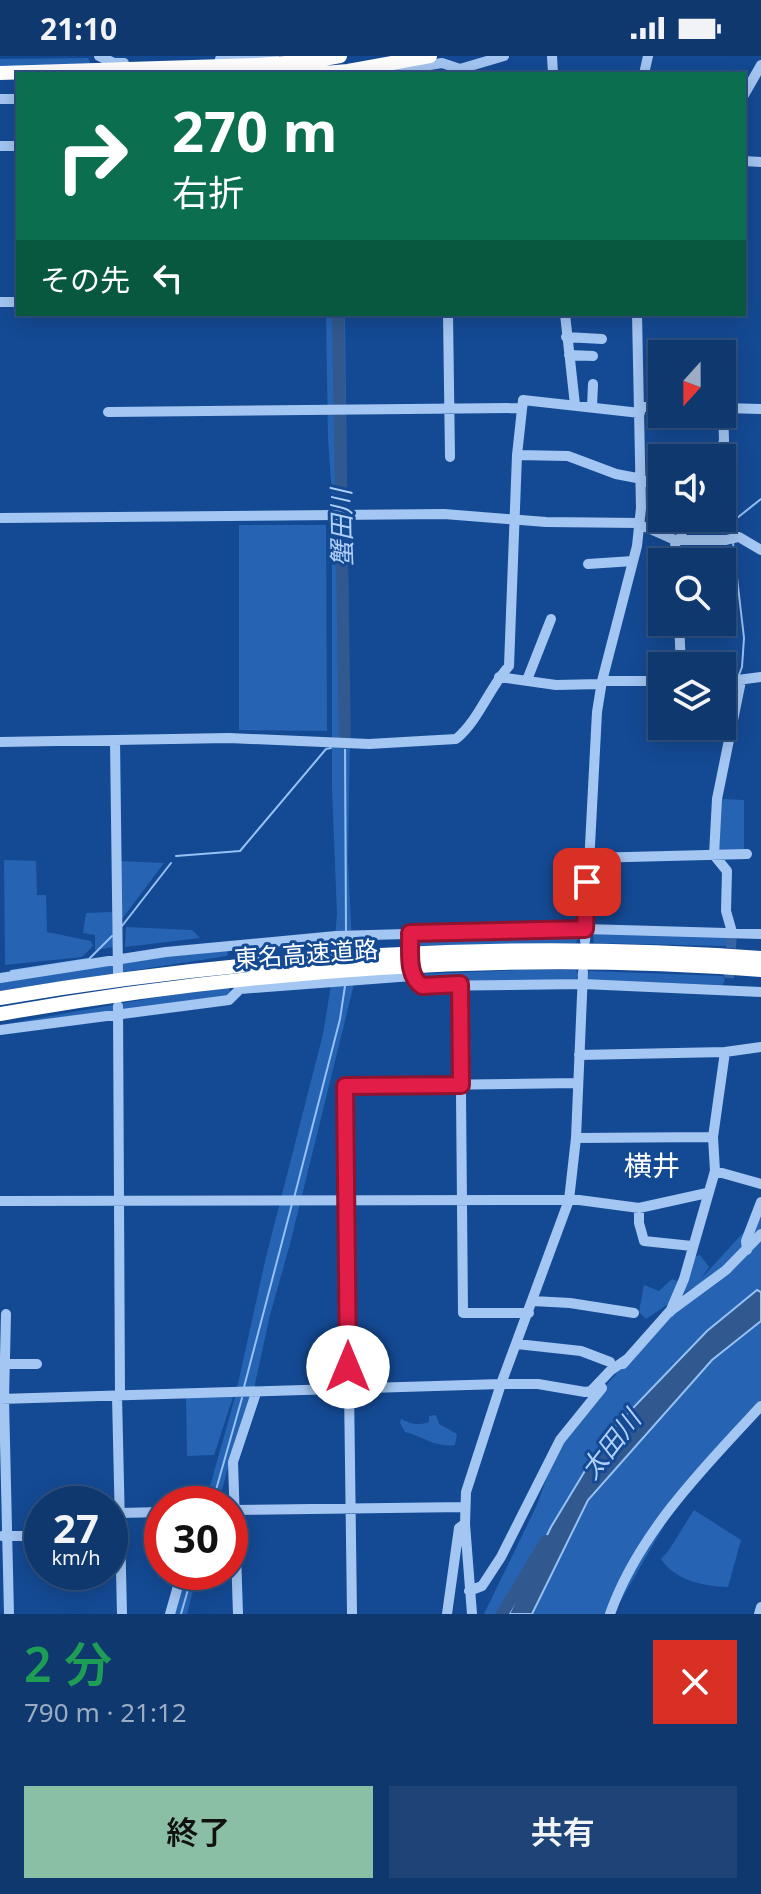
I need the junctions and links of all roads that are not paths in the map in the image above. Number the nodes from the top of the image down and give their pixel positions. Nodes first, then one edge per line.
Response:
1 (312, 56) edge
2 (386, 56) edge
3 (430, 56) edge
4 (504, 56) edge
5 (345, 63) edge
6 (95, 64) edge
7 (761, 65) edge
8 (276, 67) edge
9 (301, 72) edge
10 (317, 72) edge
11 (387, 72) edge
12 (0, 73) edge
13 (746, 91) edge
14 (448, 316) edge
15 (565, 316) edge
16 (637, 316) edge
17 (566, 337) junction
18 (602, 339) dead end
19 (569, 355) junction
20 (593, 356) dead end
21 (593, 384) dead end
22 (575, 405) junction
23 (592, 407) junction
24 (522, 408) junction
25 (736, 408) edge
26 (450, 409) junction
27 (648, 409) edge
28 (761, 409) edge
29 (640, 410) junction
30 (108, 412) dead end
31 (517, 455) junction
32 (450, 457) dead end
33 (642, 480) junction
34 (648, 481) edge
35 (0, 518) edge
36 (515, 519) junction
37 (639, 523) junction
38 (680, 532) edge
39 (678, 539) junction
40 (677, 548) edge
41 (761, 550) edge
42 (633, 561) junction
43 (588, 564) dead end
44 (551, 619) dead end
45 (499, 677) junction
46 (761, 677) edge
47 (527, 680) junction
48 (648, 681) edge
49 (736, 681) edge
50 (741, 681) junction
51 (601, 682) junction
52 (115, 740) junction
53 (0, 742) edge
54 (747, 854) dead end
55 (714, 855) junction
56 (588, 858) junction
57 (585, 929) junction
58 (732, 932) junction
59 (410, 933) junction
60 (761, 934) edge
61 (585, 941) dead end
62 (229, 946) junction
63 (761, 958) edge
64 (117, 959) junction
65 (414, 966) junction
66 (761, 970) edge
67 (118, 973) dead end
68 (1, 978) edge
69 (583, 978) junction
70 (230, 981) junction
71 (460, 984) junction
72 (761, 992) edge
73 (1, 995) edge
74 (118, 1009) junction
75 (1, 1024) edge
76 (761, 1047) edge
77 (725, 1052) junction
78 (579, 1055) junction
79 (578, 1083) junction
80 (461, 1085) junction
81 (713, 1137) junction
82 (576, 1138) junction
83 (715, 1171) junction
84 (761, 1184) edge
85 (707, 1193) junction
86 (347, 1200) junction
87 (462, 1200) junction
88 (569, 1200) junction
89 (0, 1201) edge
90 (120, 1202) junction
91 (761, 1202) edge
92 (639, 1208) junction
93 (761, 1234) edge
94 (692, 1246) junction
95 (747, 1250) junction
96 (533, 1301) junction
97 (669, 1312) junction
98 (529, 1313) junction
99 (634, 1313) dead end
100 (6, 1314) dead end
101 (517, 1344) junction
102 (627, 1359) junction
103 (610, 1362) dead end
104 (5, 1364) junction
105 (37, 1364) dead end
106 (501, 1384) junction
107 (348, 1390) junction
108 (256, 1393) junction
109 (119, 1396) junction
110 (2, 1399) edge
111 (761, 1406) edge
112 (121, 1486) edge
113 (232, 1486) edge
114 (465, 1507) junction
115 (350, 1508) junction
116 (248, 1510) edge
117 (465, 1524) junction
118 (3, 1536) edge
119 (24, 1536) edge
120 (120, 1590) edge
121 (177, 1590) edge
122 (237, 1590) edge
123 (469, 1591) junction
124 (761, 1607) edge
125 (9, 1614) edge
126 (122, 1614) edge
127 (170, 1614) edge
128 (238, 1614) edge
129 (352, 1614) edge
130 (447, 1614) edge
131 (472, 1614) edge
132 (610, 1614) edge
133 (759, 1614) edge

1 - 8 highway
2 - 5 highway
3 - 5 highway
4 - 11 street
5 - 8 highway
5 - 10 highway
6 - 8 highway
6 - 12 highway
7 - 13 street
8 - 9 highway
14 - 26 street
15 - 17 street
16 - 29 street
17 - 18 street
17 - 19 street
19 - 20 street
19 - 22 street
21 - 23 street
22 - 23 street
22 - 24 street
23 - 29 street
24 - 26 street
24 - 31 street
25 - 28 street
26 - 30 street
26 - 32 street
27 - 29 street
29 - 33 street
31 - 33 street
31 - 36 street
33 - 34 street
33 - 37 street
35 - 36 street
36 - 37 street
36 - 45 street
37 - 39 street
37 - 42 street
38 - 39 street
39 - 40 street
39 - 41 street
42 - 43 street
42 - 51 street
44 - 47 street
45 - 47 street
45 - 52 street
46 - 50 street
47 - 51 street
48 - 51 street
49 - 50 street
50 - 55 street
51 - 56 street
52 - 53 street
52 - 64 street
54 - 55 street
55 - 56 street
55 - 58 street
56 - 57 street
57 - 58 street
57 - 59 street
57 - 61 street
58 - 60 street
59 - 62 street
59 - 65 street
62 - 64 street
62 - 70 street
63 - 65 highway, 東名高速道路
64 - 67 street
64 - 68 street
65 - 66 highway, 東名高速道路
65 - 70 highway, 東名高速道路
65 - 70 street
65 - 71 street
68 - 73 street
69 - 71 street
69 - 72 street
69 - 78 street
70 - 73 highway, 東名高速道路
70 - 74 street
70 - 75 highway, 東名高速道路
71 - 80 street
74 - 75 street
74 - 90 street
76 - 77 street
77 - 78 street
77 - 81 street
78 - 79 street
79 - 80 street
79 - 82 street
80 - 86 street
80 - 87 street
81 - 82 street
81 - 83 street
82 - 88 street
83 - 84 street
83 - 85 street
85 - 92 street
85 - 94 street
86 - 87 street
86 - 90 street
86 - 107 street
87 - 88 street
87 - 98 street
88 - 92 street
88 - 96 street
89 - 90 street
90 - 109 street
91 - 95 street
92 - 94 street
93 - 95 street
94 - 97 street
95 - 97 street
96 - 98 street
96 - 99 street
97 - 102 street
98 - 101 street
100 - 104 street
101 - 103 street
101 - 106 street
102 - 106 street
102 - 123 street
104 - 105 street
104 - 110 street
106 - 107 street
106 - 114 street
107 - 108 street
107 - 115 street
108 - 109 street
108 - 113 street
109 - 110 street
109 - 112 street
110 - 118 street
111 - 132 street
114 - 115 street
114 - 117 street
115 - 116 street
115 - 129 street
117 - 123 street
117 - 130 street
118 - 119 street
118 - 125 street
120 - 126 street
121 - 127 street
122 - 128 street
123 - 131 street
124 - 133 street

